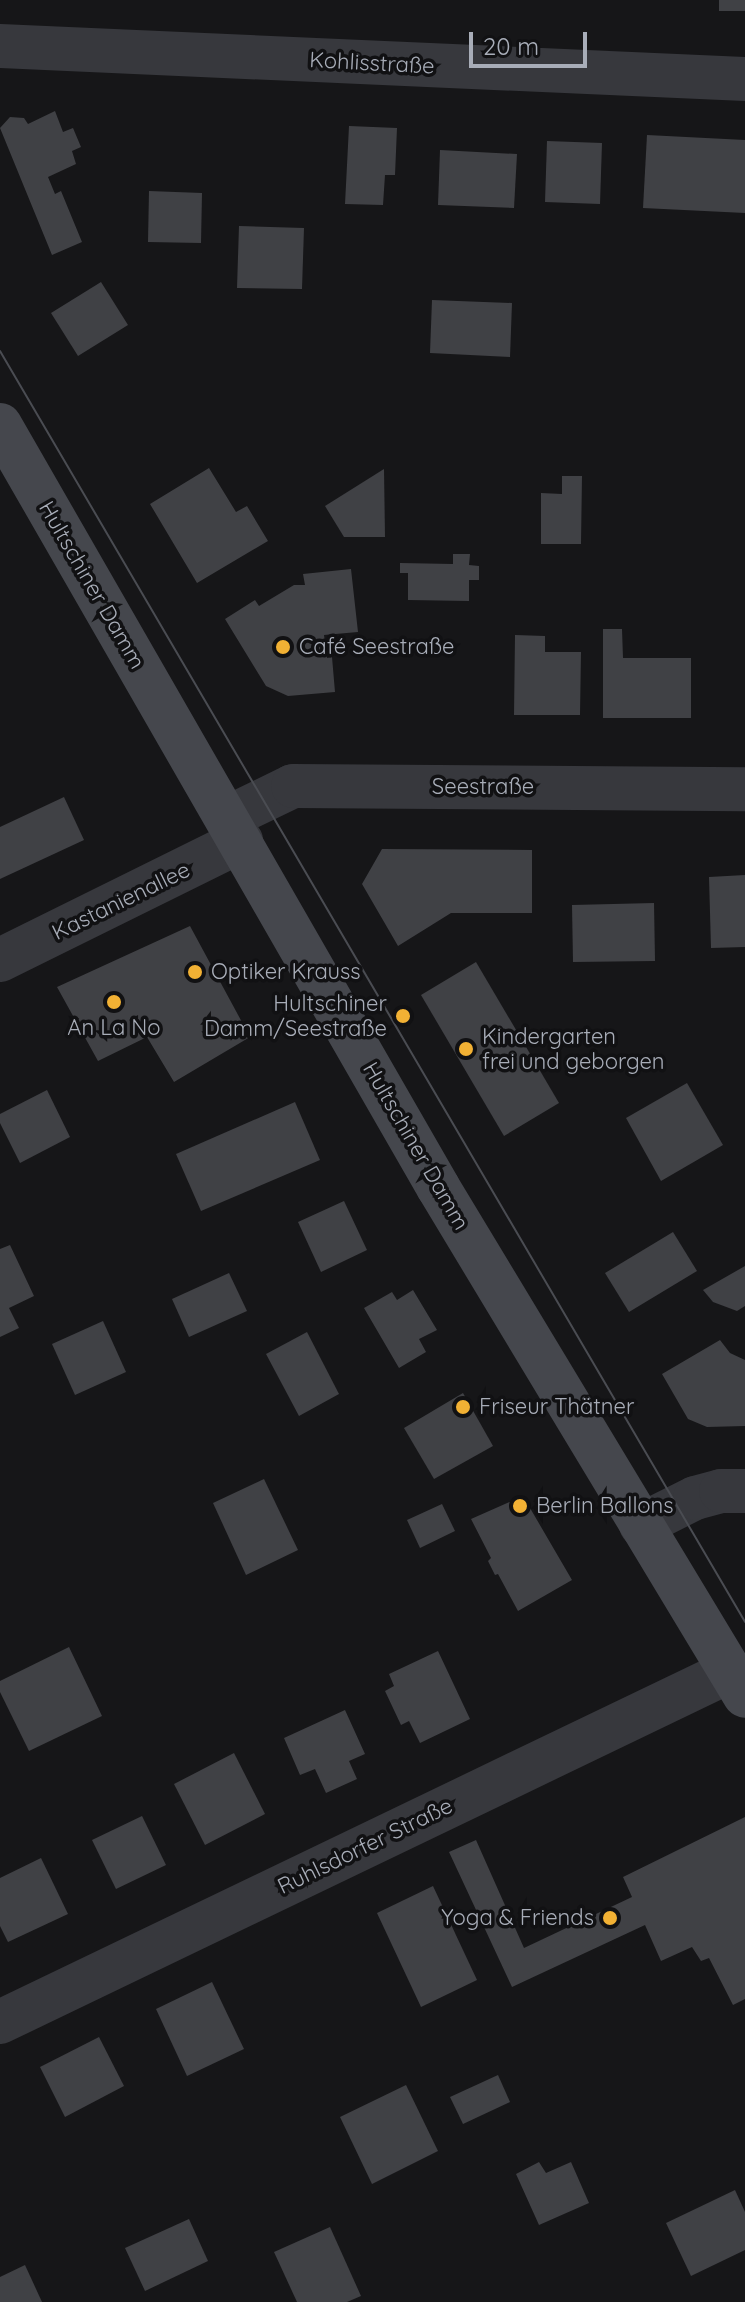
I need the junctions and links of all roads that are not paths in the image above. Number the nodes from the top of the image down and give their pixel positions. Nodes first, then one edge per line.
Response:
1 (0, 46) edge
2 (745, 79) edge
3 (0, 425) edge
4 (745, 789) edge
5 (234, 829) junction
6 (0, 960) edge
7 (745, 1491) edge
8 (641, 1525) junction
9 (738, 1684) edge
10 (0, 2022) edge

1 - 2 street, Kohlisstraße
3 - 5 main road, Hultschiner Damm
4 - 5 street, Seestraße
5 - 6 street, Kastanienallee
5 - 8 main road, Hultschiner Damm
7 - 8 street
8 - 9 main road, Hultschiner Damm
9 - 10 street, Ruhlsdorfer Straße

